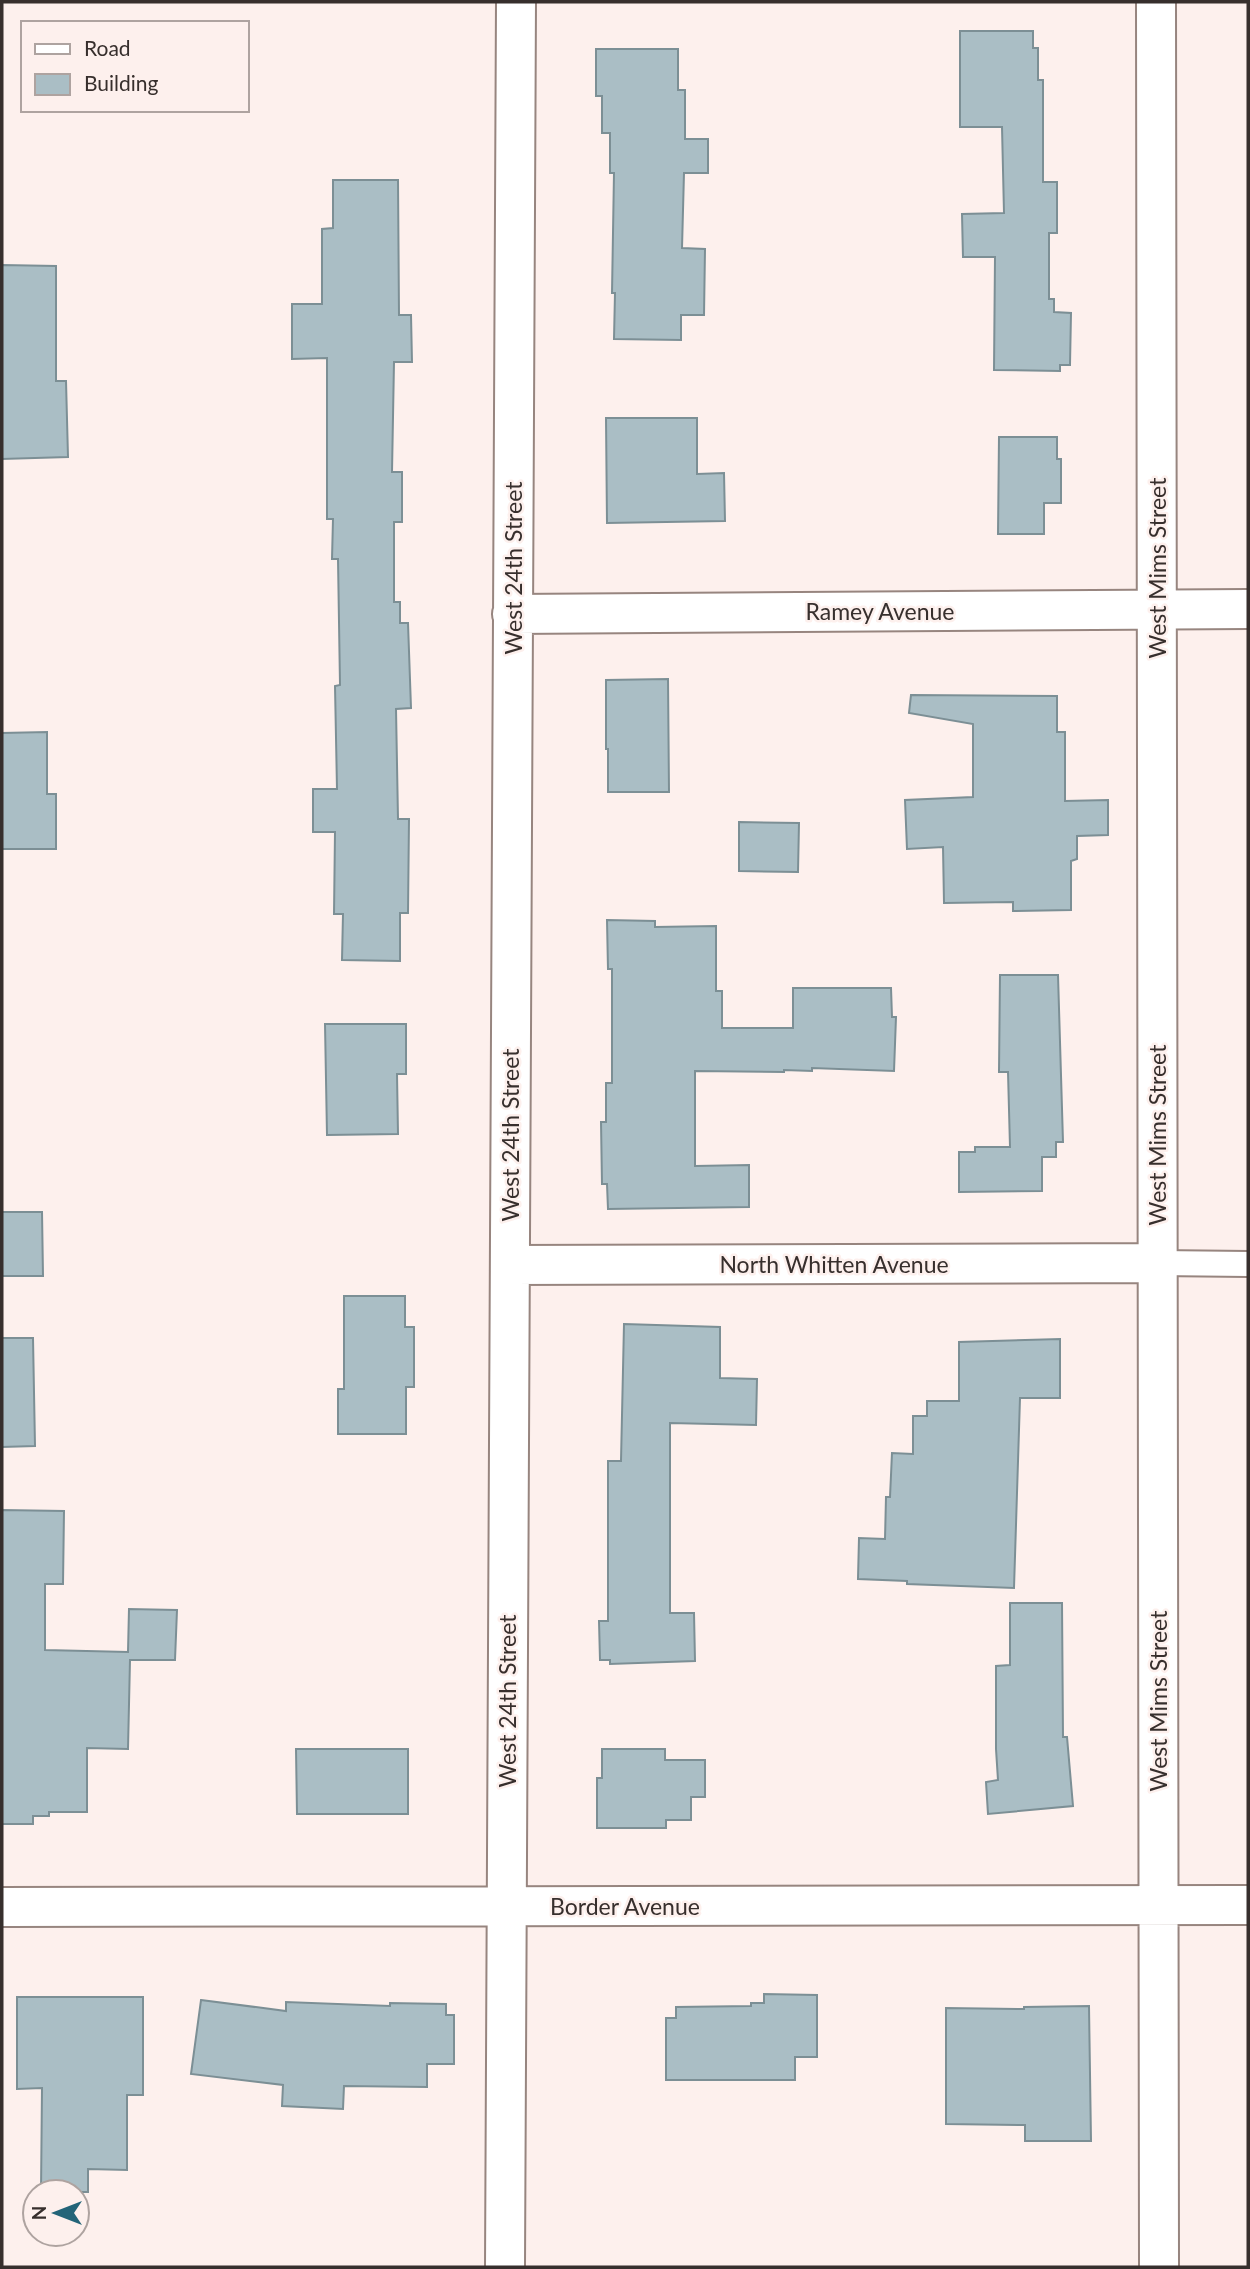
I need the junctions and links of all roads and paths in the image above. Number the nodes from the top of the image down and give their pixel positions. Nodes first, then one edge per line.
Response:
1 (516, 2) edge
2 (1156, 2) edge
3 (1157, 609) junction
4 (1248, 609) edge
5 (512, 614) junction
6 (1158, 1263) junction
7 (1248, 1264) edge
8 (510, 1265) junction
9 (1158, 1905) junction
10 (1248, 1905) edge
11 (506, 1906) junction
12 (2, 1907) edge
13 (505, 2267) edge
14 (1159, 2267) edge

1 - 5 street, West 24th Street
2 - 3 street, West Mims Street
3 - 4 street, Ramey Avenue
3 - 5 street, Ramey Avenue
3 - 6 street, West Mims Street
5 - 8 street, West 24th Street
6 - 7 lane
6 - 8 street, North Whitten Avenue
6 - 9 street, West Mims Street
8 - 11 street, West 24th Street
9 - 10 street, Border Avenue
9 - 11 street, Border Avenue
9 - 14 street, West Mims Street
11 - 12 street, Border Avenue
11 - 13 street, West 24th Street

